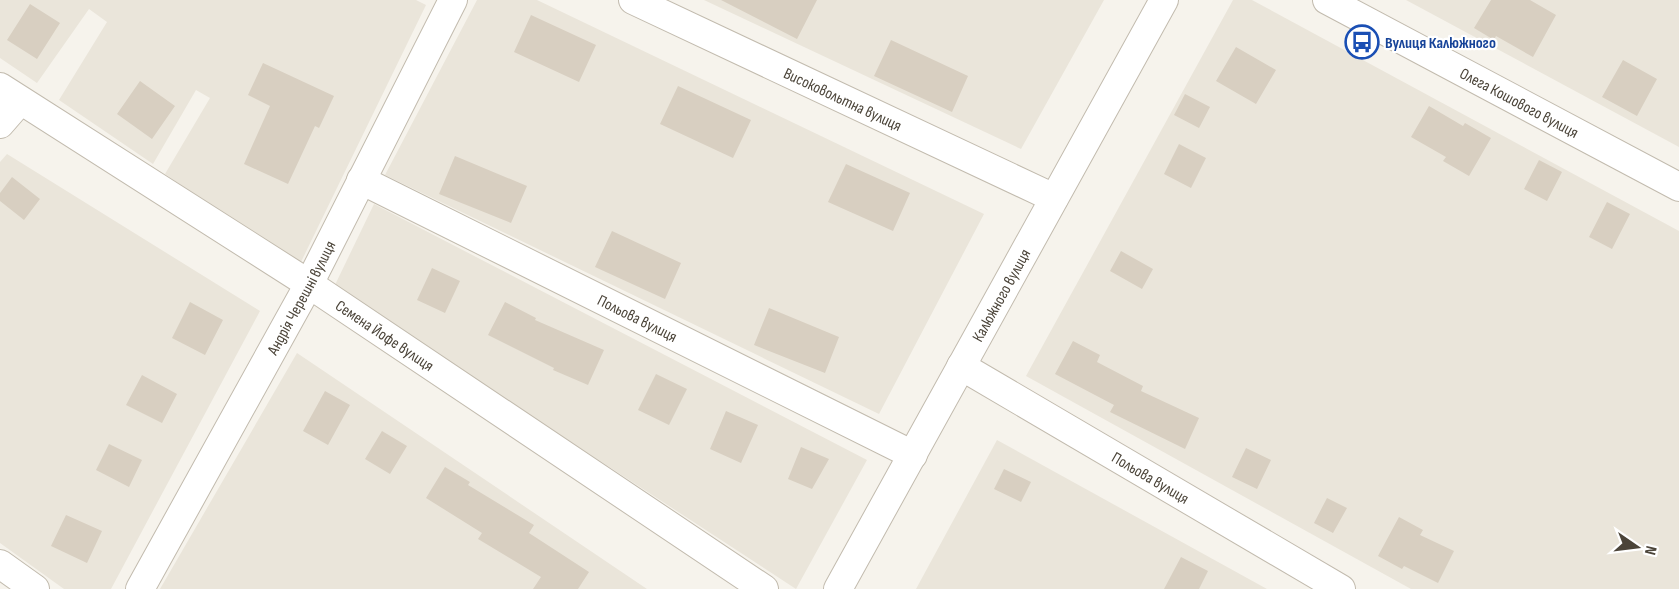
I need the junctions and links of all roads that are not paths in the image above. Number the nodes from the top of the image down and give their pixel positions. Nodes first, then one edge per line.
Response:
1 (453, 0) edge
2 (633, 0) edge
3 (1164, 0) edge
4 (1327, 0) edge
5 (10, 94) edge
6 (0, 124) edge
7 (361, 180) junction
8 (1679, 187) edge
9 (1054, 198) junction
10 (309, 284) junction
11 (961, 366) junction
12 (913, 454) junction
13 (0, 564) edge
14 (35, 589) edge
15 (140, 589) edge
16 (764, 589) edge
17 (838, 589) edge
18 (1341, 589) edge

1 - 7 street, Андрія Черешні вулиця
2 - 9 street, Високовольтна вулиця
3 - 9 street, Калюжного вулиця
4 - 8 street, Олега Кошового вулиця
5 - 6 street
5 - 10 street, Семена Йофе вулиця
7 - 10 street, Андрія Черешні вулиця
7 - 12 street, Польова вулиця
9 - 11 street, Калюжного вулиця
10 - 15 street, Андрія Черешні вулиця
10 - 16 street, Семена Йофе вулиця
11 - 12 street, Калюжного вулиця
11 - 18 street, Польова вулиця
12 - 17 street, Калюжного вулиця
13 - 14 street

